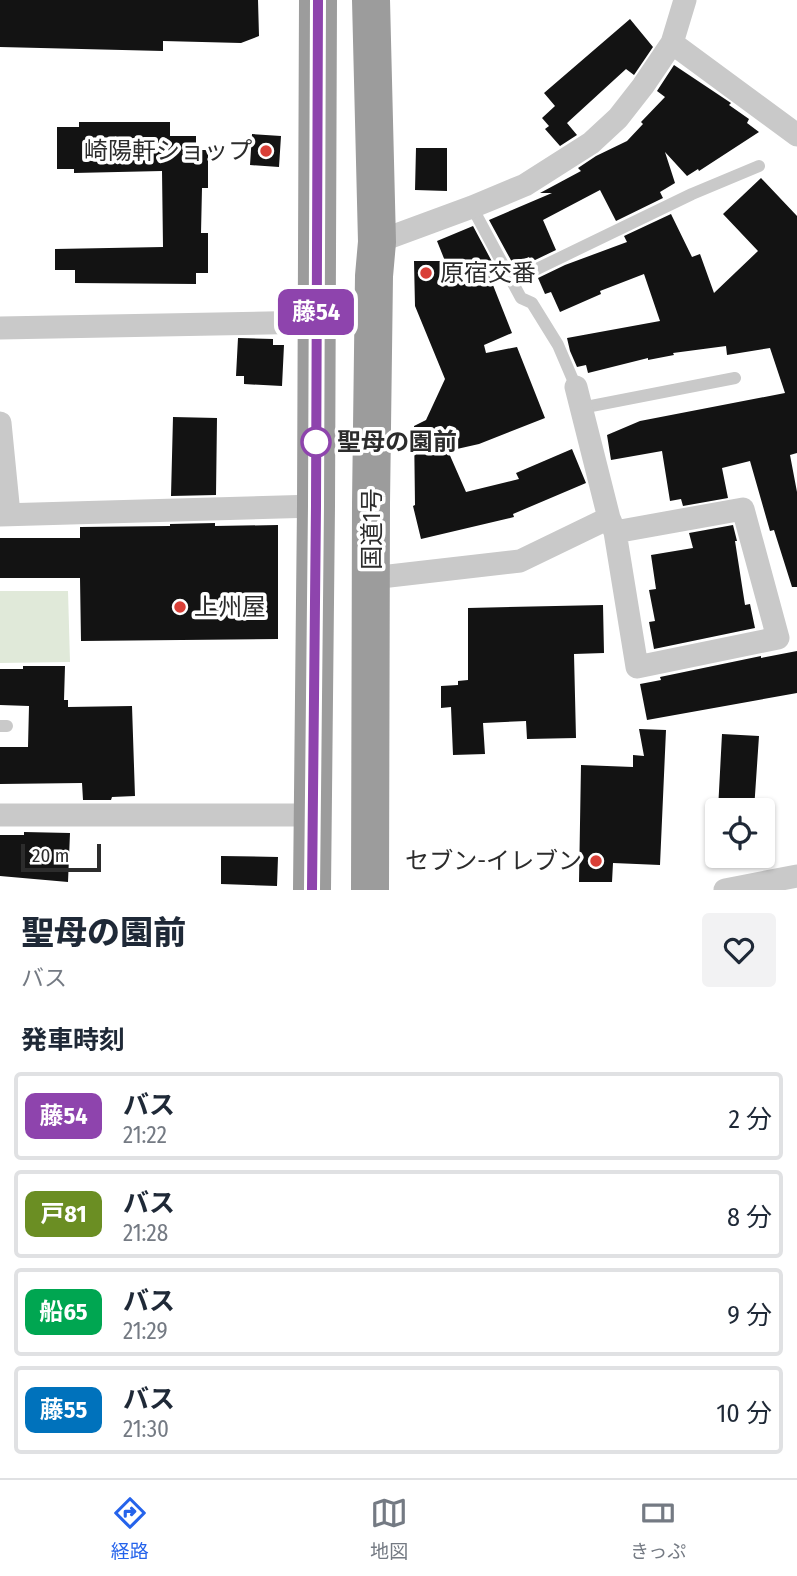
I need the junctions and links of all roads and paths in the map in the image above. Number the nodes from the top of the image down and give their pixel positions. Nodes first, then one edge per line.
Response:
1 (318, 0) edge
2 (371, 0) edge
3 (685, 0) edge
4 (672, 43) junction
5 (797, 135) edge
6 (759, 166) dead end
7 (472, 207) junction
8 (377, 242) junction
9 (512, 281) junction
10 (316, 322) junction
11 (373, 323) junction
12 (0, 328) edge
13 (735, 378) dead end
14 (578, 398) junction
15 (0, 423) edge
16 (316, 506) junction
17 (5, 514) edge
18 (612, 525) junction
19 (372, 578) junction
20 (0, 815) edge
21 (313, 815) junction
22 (797, 876) edge
23 (312, 890) edge
24 (370, 890) edge
25 (725, 890) edge

1 - 10 highway
2 - 8 highway, 国道1号
3 - 4 street
4 - 5 street
4 - 7 street
6 - 9 lane
7 - 8 street
7 - 9 lane
8 - 11 highway, 国道1号
9 - 14 lane
10 - 11 street
10 - 12 street
10 - 16 highway
11 - 19 highway, 国道1号
13 - 14 lane
14 - 18 street
15 - 17 street
16 - 17 street
16 - 21 highway
18 - 18 street
18 - 19 street
19 - 24 highway, 国道1号
20 - 21 street
21 - 23 highway
22 - 25 street

